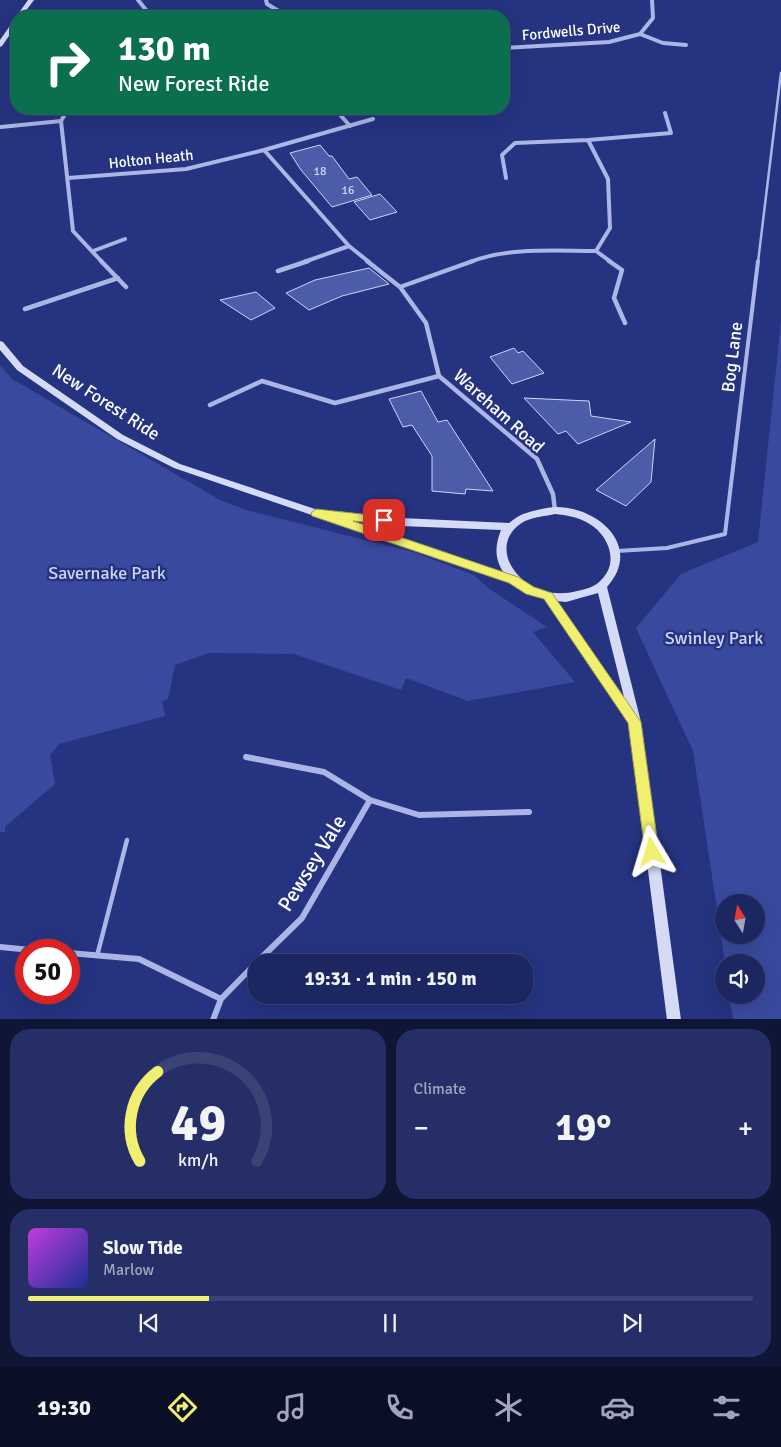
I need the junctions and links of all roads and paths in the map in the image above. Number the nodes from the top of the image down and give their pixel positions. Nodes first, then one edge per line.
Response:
1 (138, 0) edge
2 (266, 0) edge
3 (652, 0) edge
4 (146, 10) edge
5 (276, 10) edge
6 (10, 30) edge
7 (640, 34) junction
8 (0, 44) edge
9 (686, 45) dead end
10 (510, 48) edge
11 (781, 73) edge
12 (665, 113) dead end
13 (64, 115) edge
14 (340, 115) edge
15 (373, 119) dead end
16 (61, 121) junction
17 (1, 126) edge
18 (350, 126) junction
19 (588, 140) junction
20 (264, 150) junction
21 (68, 178) junction
22 (506, 178) dead end
23 (125, 239) dead end
24 (349, 246) junction
25 (93, 251) junction
26 (596, 251) junction
27 (278, 271) dead end
28 (118, 278) junction
29 (126, 287) dead end
30 (400, 287) junction
31 (25, 309) dead end
32 (625, 323) dead end
33 (0, 344) edge
34 (439, 376) junction
35 (210, 405) dead end
36 (555, 510) junction
37 (316, 513) junction
38 (509, 527) junction
39 (616, 552) junction
40 (514, 580) junction
41 (602, 587) junction
42 (548, 596) junction
43 (635, 722) junction
44 (246, 757) dead end
45 (370, 800) junction
46 (529, 812) dead end
47 (127, 840) dead end
48 (0, 947) edge
49 (15, 948) edge
50 (80, 954) edge
51 (266, 954) edge
52 (97, 956) junction
53 (248, 972) edge
54 (220, 999) junction
55 (212, 1019) edge
56 (674, 1019) edge

1 - 4 street
2 - 5 street
3 - 7 street, Fordwells Drive
6 - 8 main road
7 - 9 street, Fordwells Drive
7 - 10 street, Fordwells Drive
11 - 39 lane, Bog Lane
12 - 19 street
13 - 16 street
14 - 18 street
15 - 18 street, Holton Heath
16 - 17 street
16 - 21 street
18 - 20 street, Holton Heath
19 - 22 street
19 - 26 street
20 - 21 street, Holton Heath
20 - 24 street, Wareham Road
21 - 25 street
23 - 25 street
24 - 27 street
24 - 30 street, Wareham Road
25 - 28 street
26 - 30 street
26 - 32 street
28 - 29 street
28 - 31 street
30 - 34 street, Wareham Road
33 - 37 main road, New Forest Ride
34 - 35 street
34 - 36 street, Wareham Road
36 - 38 main road
36 - 39 main road
37 - 38 main road, New Forest Ride
37 - 40 main road, New Forest Ride
38 - 40 main road
39 - 41 main road
40 - 42 main road, New Forest Ride
41 - 42 main road, New Forest Ride
41 - 43 main road
42 - 43 main road
43 - 56 main road
44 - 45 street
45 - 46 street
45 - 51 street, Pewsey Vale
47 - 52 lane
48 - 49 street
50 - 52 street
52 - 54 street
53 - 54 street, Pewsey Vale
54 - 55 street, Pewsey Vale

